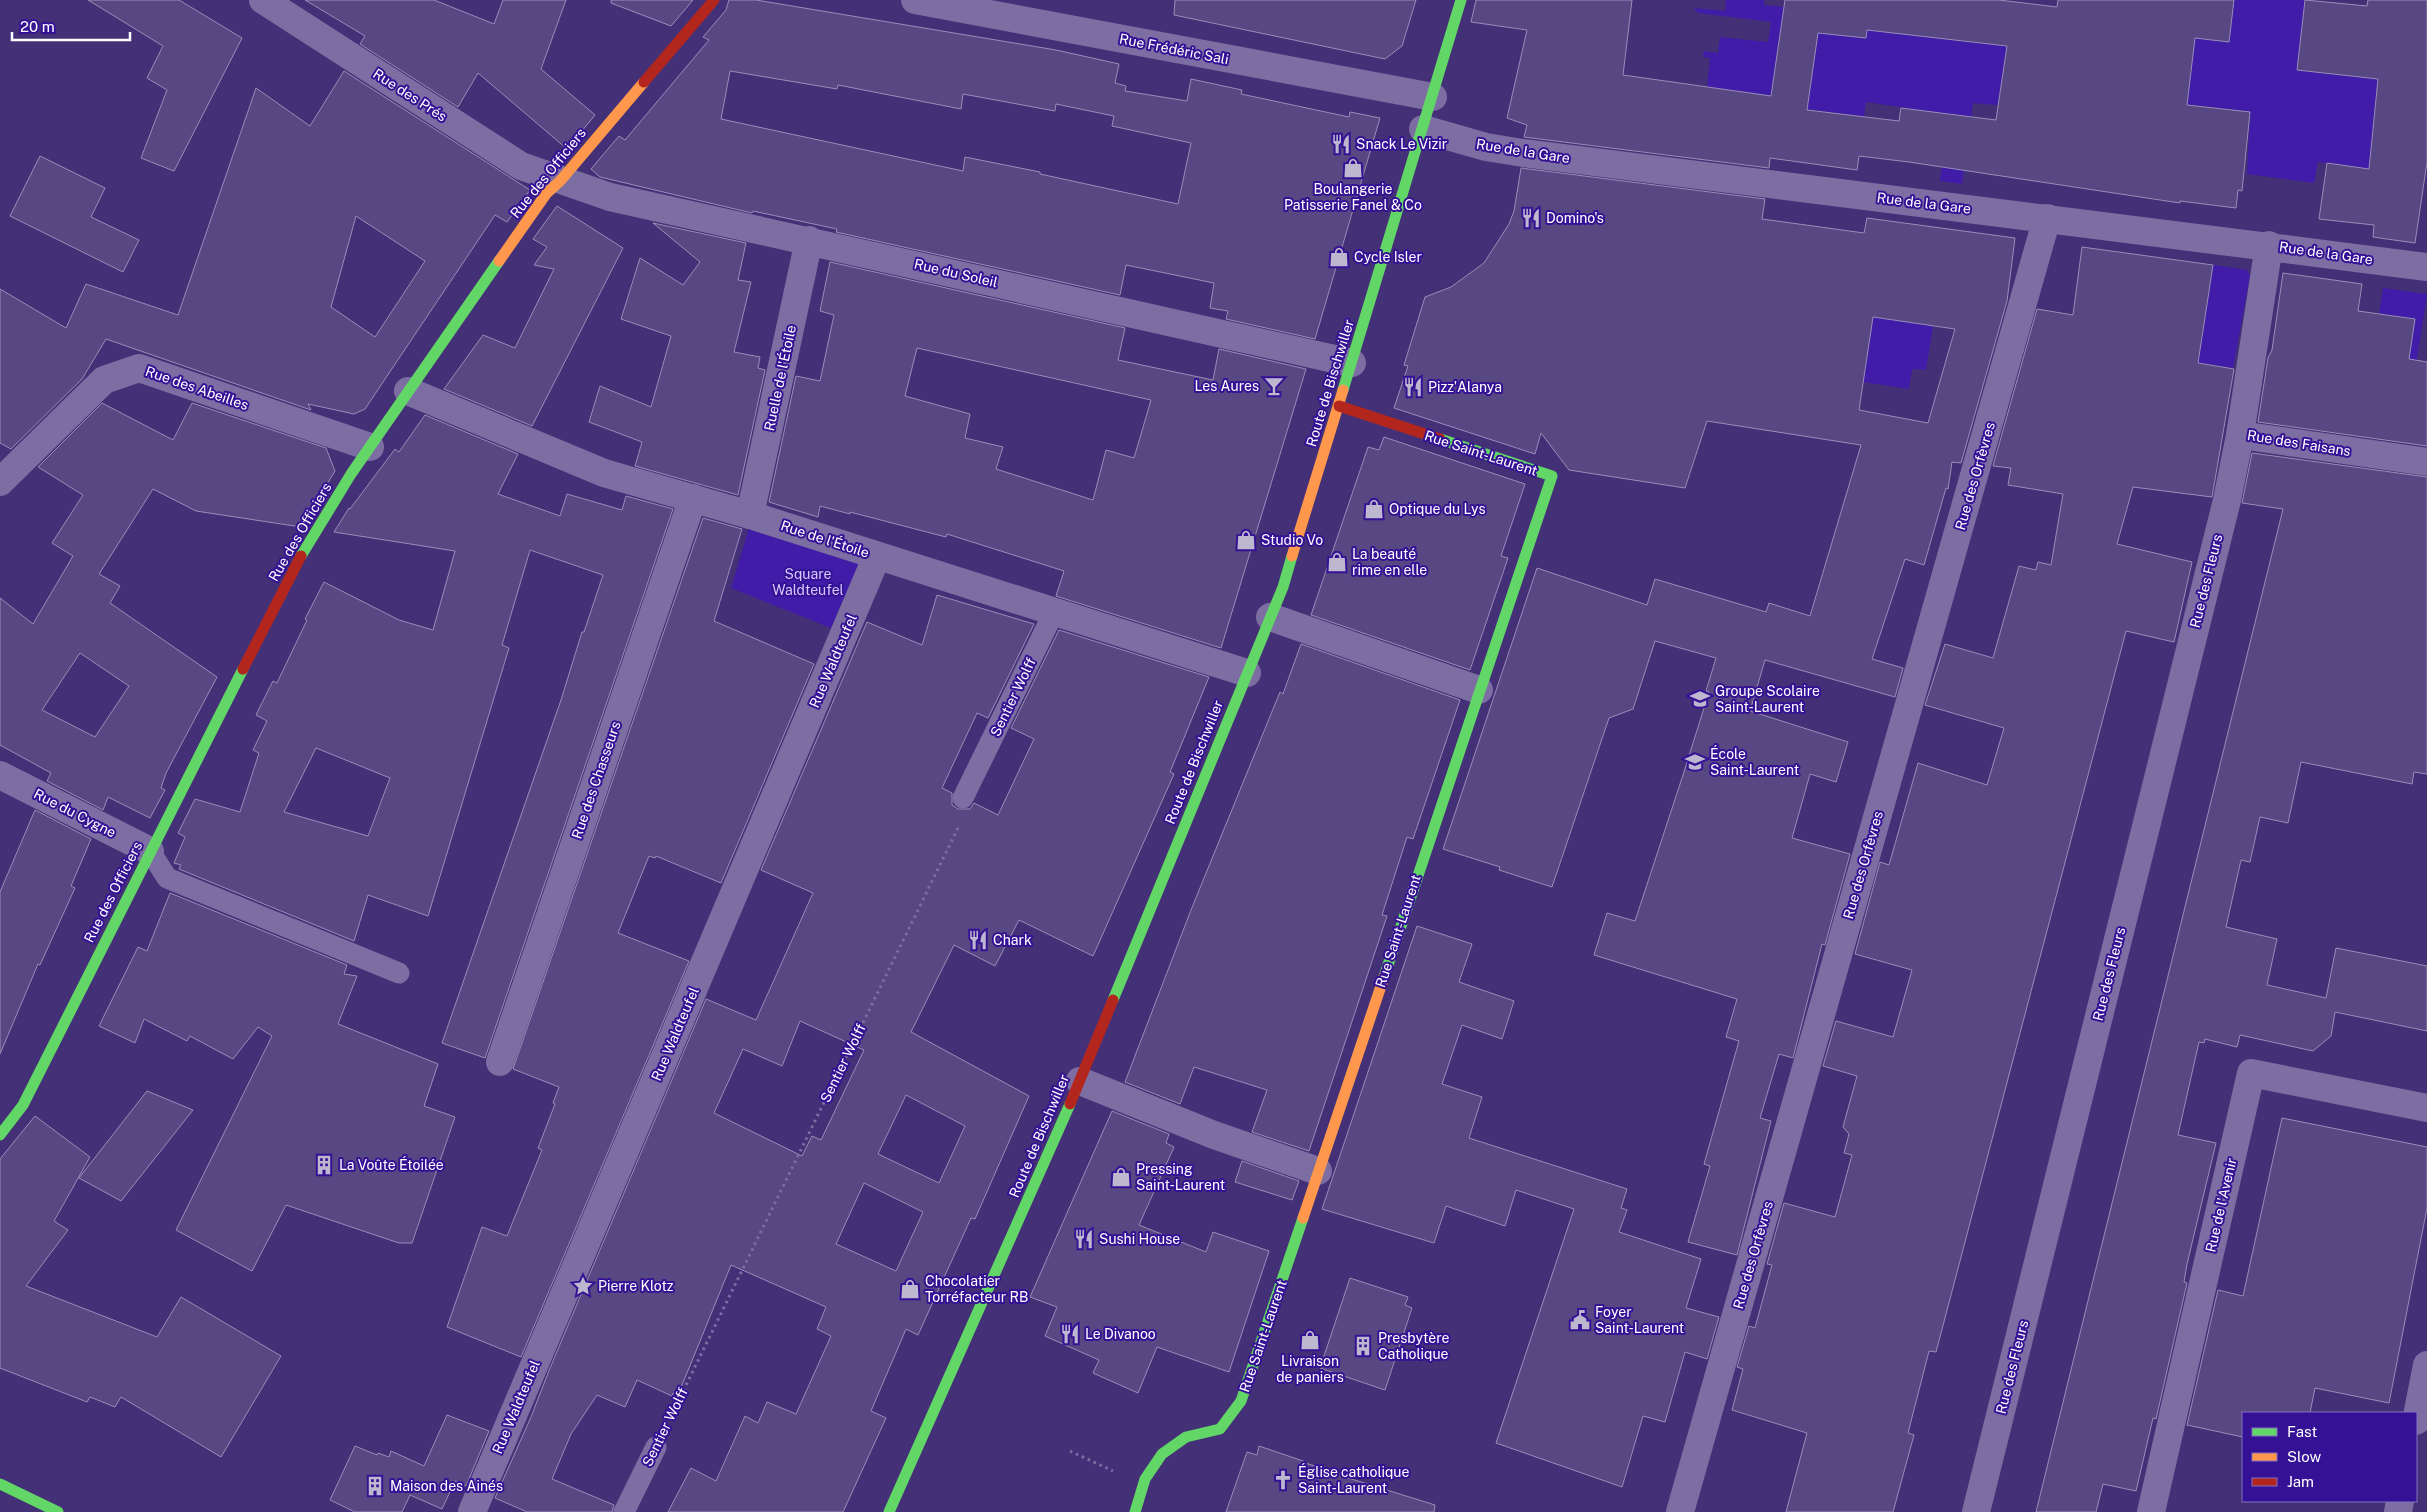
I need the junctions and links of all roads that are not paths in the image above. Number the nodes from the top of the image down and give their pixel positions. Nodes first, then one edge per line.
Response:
1 (263, 0) edge
2 (714, 0) edge
3 (915, 0) edge
4 (1461, 0) edge
5 (1433, 97) junction
6 (1423, 129) junction
7 (561, 180) junction
8 (2047, 218) junction
9 (809, 240) junction
10 (2269, 246) junction
11 (2427, 267) edge
12 (1352, 362) junction
13 (408, 391) junction
14 (1339, 406) junction
15 (2240, 435) junction
16 (370, 447) junction
17 (2427, 462) edge
18 (0, 482) edge
19 (693, 498) junction
20 (750, 515) junction
21 (877, 556) junction
22 (1054, 612) junction
23 (1270, 617) junction
24 (1247, 673) junction
25 (1479, 690) junction
26 (0, 775) edge
27 (964, 798) road end
28 (150, 852) junction
29 (399, 973) dead end
30 (500, 1062) dead end
31 (1080, 1081) junction
32 (2427, 1108) edge
33 (0, 1135) edge
34 (1318, 1171) junction
35 (2427, 1365) edge
36 (2417, 1416) edge
37 (656, 1447) road end
38 (0, 1484) edge
39 (58, 1512) edge
40 (472, 1512) edge
41 (624, 1512) edge
42 (889, 1512) edge
43 (1135, 1512) edge
44 (1680, 1512) edge
45 (1976, 1512) edge
46 (2151, 1512) edge

1 - 7 street, Rue des Prés
2 - 7 street, Rue des Officiers
3 - 5 street, Rue Frédéric Sali
4 - 5 street, Route de Bischwiller
5 - 6 street, Route de Bischwiller
6 - 8 street, Rue de la Gare
6 - 12 street, Route de Bischwiller
7 - 9 street, Rue du Soleil
7 - 13 street, Rue des Officiers
8 - 10 street, Rue de la Gare
8 - 44 street, Rue des Orfèvres
9 - 12 street, Rue du Soleil
9 - 20 street, Ruelle de l'Étoile
10 - 11 street, Rue de la Gare
10 - 15 street, Rue des Faisans
12 - 14 street, Route de Bischwiller
13 - 16 street, Rue des Officiers
13 - 19 street, Rue de l'Étoile
14 - 23 street, Route de Bischwiller
14 - 25 street, Rue Saint-Laurent
15 - 17 street, Rue des Faisans
15 - 45 street, Rue des Fleurs
16 - 18 street, Rue des Abeilles
16 - 28 street, Rue des Officiers
19 - 20 street, Rue de l'Étoile
19 - 30 street, Rue des Chasseurs
20 - 21 street, Rue de l'Étoile
21 - 22 street, Rue de l'Étoile
21 - 40 street, Rue Waldteufel
22 - 24 street, Rue de l'Étoile
22 - 27 lane, Sentier Wolff
23 - 24 street, Route de Bischwiller
23 - 25 street
24 - 31 street, Route de Bischwiller
25 - 34 street, Rue Saint-Laurent
26 - 28 street, Rue du Cygne
28 - 29 lane
28 - 33 street, Rue des Officiers
31 - 34 street
31 - 42 street, Route de Bischwiller
32 - 46 street, Rue de l'Avenir
34 - 43 street, Rue Saint-Laurent
35 - 36 street
37 - 41 lane, Sentier Wolff
38 - 39 street

